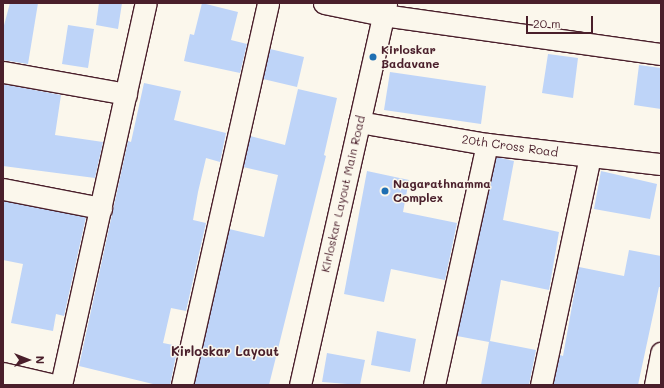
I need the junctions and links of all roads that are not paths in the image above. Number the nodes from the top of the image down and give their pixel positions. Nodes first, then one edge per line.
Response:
1 (146, 3) edge
2 (268, 3) edge
3 (324, 3) edge
4 (384, 9) edge
5 (661, 54) edge
6 (3, 72) edge
7 (126, 94) junction
8 (359, 122) junction
9 (487, 144) junction
10 (590, 157) junction
11 (661, 164) edge
12 (3, 189) edge
13 (101, 208) junction
14 (661, 353) edge
15 (3, 373) edge
16 (54, 385) edge
17 (62, 385) edge
18 (182, 385) edge
19 (300, 385) edge
20 (434, 385) edge
21 (541, 385) edge
22 (655, 385) edge

1 - 7 street
2 - 18 street
3 - 4 street
4 - 5 street
4 - 8 street, Kirloskar Layout Main Road
6 - 7 street
7 - 13 street
8 - 9 street, 20th Cross Road
8 - 19 street, Kirloskar Layout Main Road
9 - 10 street, 20th Cross Road
9 - 20 street
10 - 11 street, 20th Cross Road
10 - 21 street
12 - 13 street
13 - 17 street
14 - 22 street
15 - 16 street

